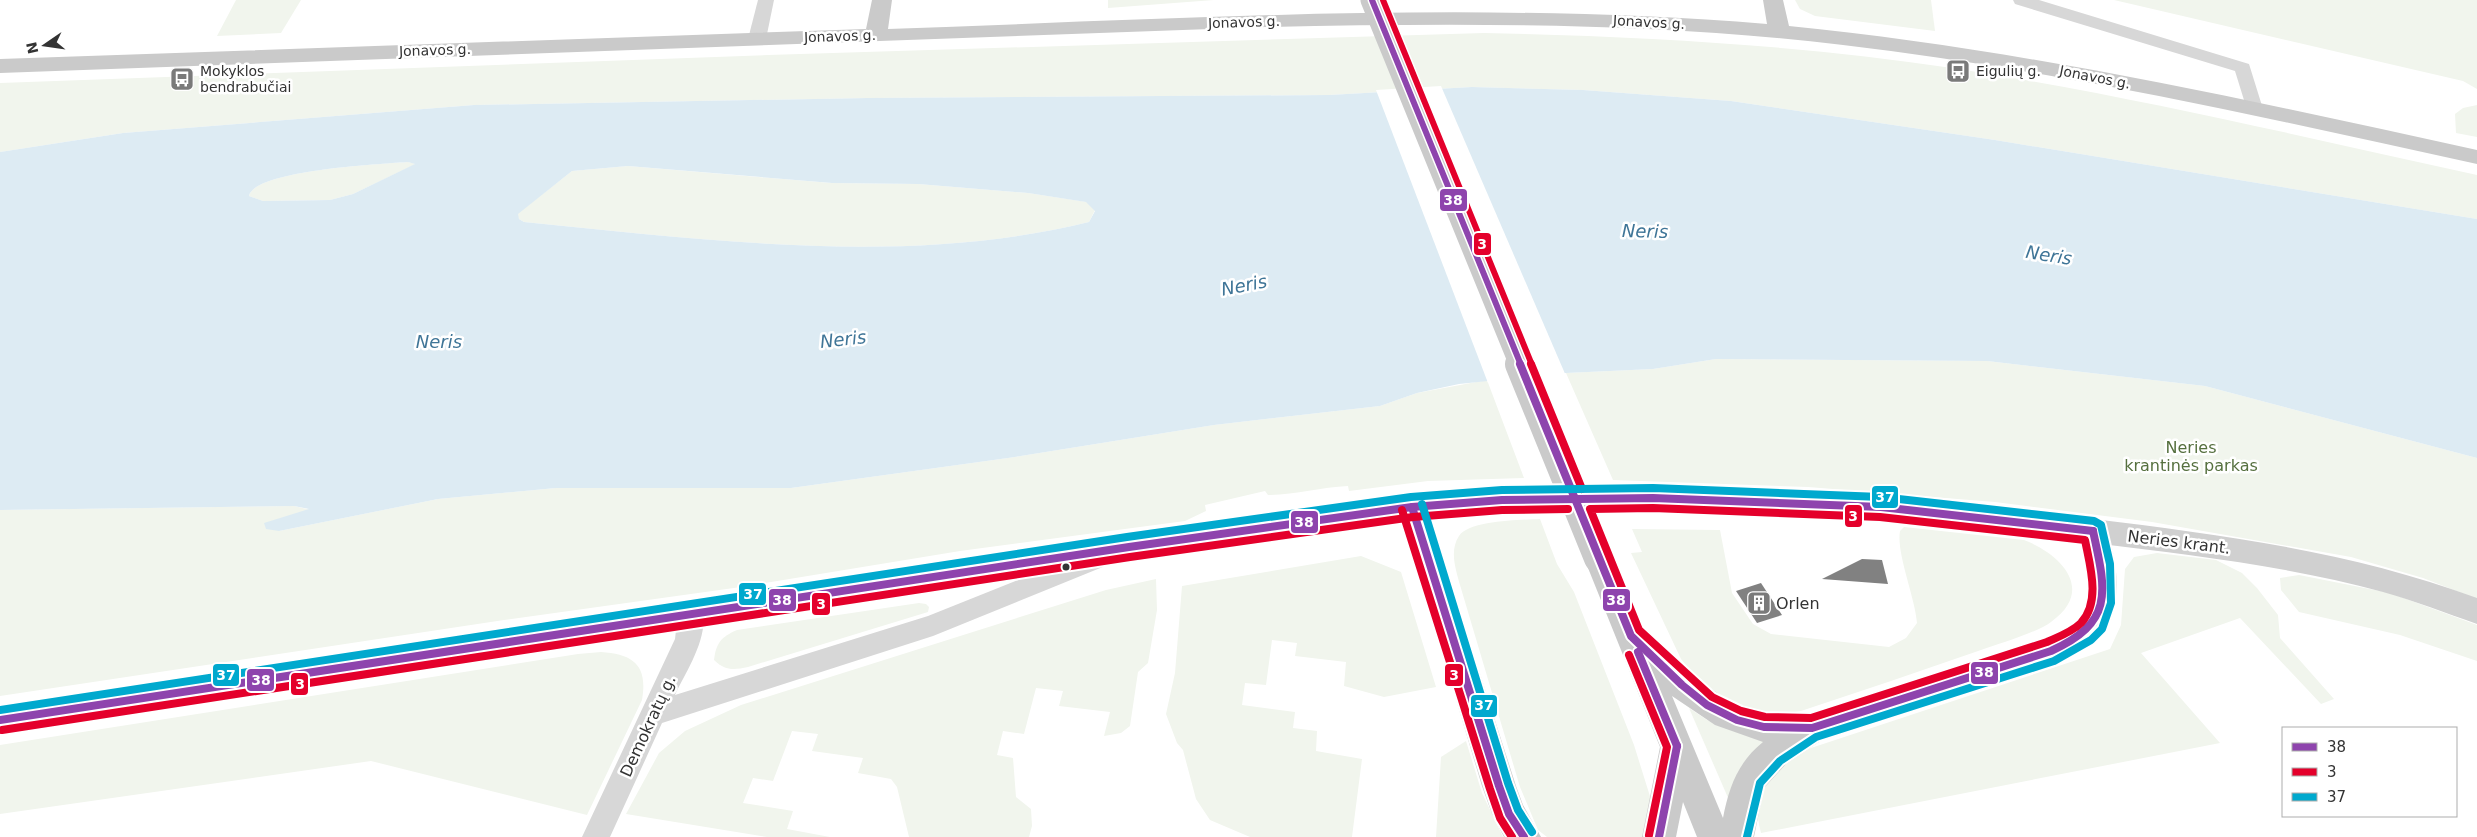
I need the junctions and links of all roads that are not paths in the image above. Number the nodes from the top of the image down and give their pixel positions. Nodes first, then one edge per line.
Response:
1 (766, 0) edge
2 (882, 0) edge
3 (1372, 0) edge
4 (1773, 0) edge
5 (2021, 0) edge
6 (1779, 31) junction
7 (876, 35) junction
8 (757, 39) junction
9 (0, 66) edge
10 (2254, 109) junction
11 (2477, 157) edge
12 (1412, 507) junction
13 (2094, 531) junction
14 (1128, 546) junction
15 (2477, 611) edge
16 (690, 613) junction
17 (1631, 636) junction
18 (654, 714) junction
19 (0, 720) edge
20 (1812, 728) junction
21 (1677, 746) junction
22 (596, 837) edge
23 (1524, 837) edge
24 (1659, 837) edge
25 (1714, 837) edge
26 (1737, 837) edge

1 - 8 street
2 - 7 main road
3 - 17 main road, bridge
4 - 6 main road
5 - 10 street
6 - 7 main road, Jonavos g.
6 - 10 main road, Jonavos g.
7 - 8 main road, Jonavos g.
8 - 9 main road, Jonavos g.
10 - 11 main road, Jonavos g.
12 - 13 main road, Neries krant.
12 - 14 main road, Neries krant.
12 - 23 main road
13 - 15 main road, Neries krant.
13 - 20 main road
14 - 16 main road, Neries krant.
14 - 18 street
16 - 18 street, Demokratų g.
16 - 19 main road, Neries krant.
17 - 20 main road
17 - 21 main road
18 - 22 street, Demokratų g.
20 - 26 main road
21 - 24 main road
21 - 25 main road

